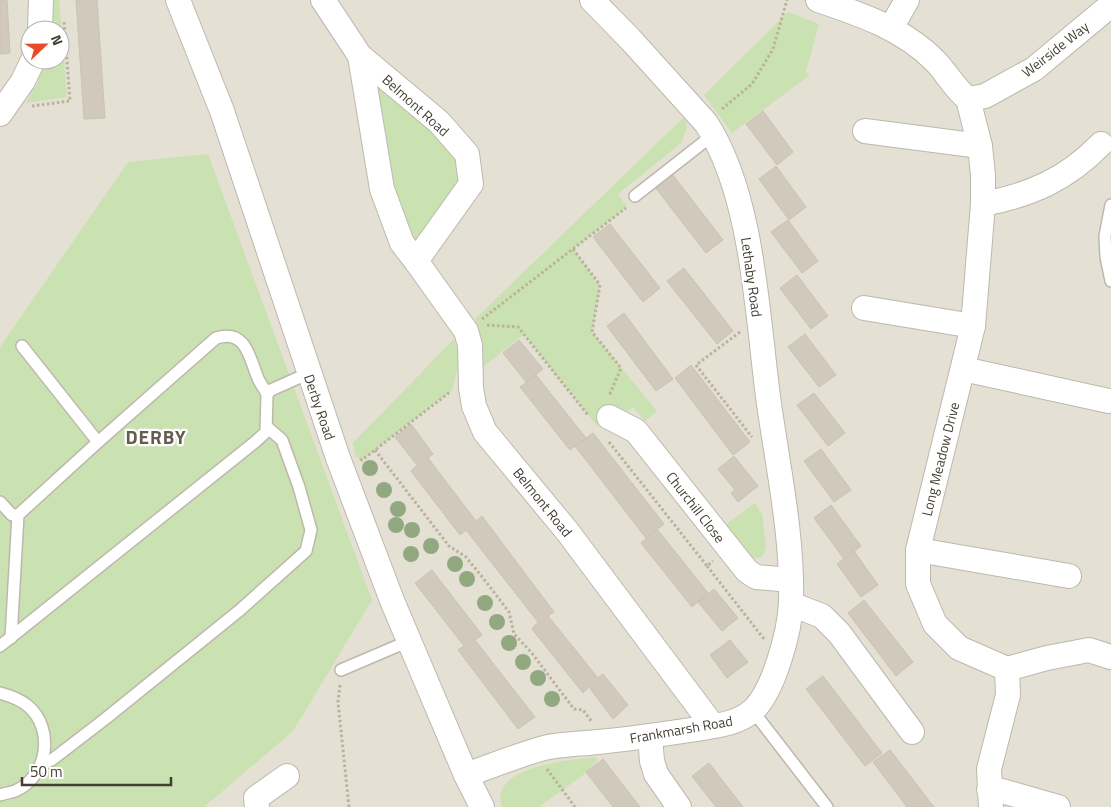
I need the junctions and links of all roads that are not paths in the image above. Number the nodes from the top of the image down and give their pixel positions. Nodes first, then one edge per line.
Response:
1 (41, 0) edge
2 (178, 0) edge
3 (323, 0) edge
4 (592, 0) edge
5 (818, 0) edge
6 (907, 0) edge
7 (1111, 5) edge
8 (40, 20) edge
9 (891, 28) junction
10 (360, 56) junction
11 (28, 70) edge
12 (968, 99) junction
13 (1, 112) edge
14 (710, 128) junction
15 (865, 132) dead end
16 (1102, 144) dead end
17 (980, 146) junction
18 (635, 196) road end
19 (983, 204) junction
20 (1111, 205) edge
21 (416, 261) junction
22 (1111, 281) edge
23 (864, 308) dead end
24 (973, 326) junction
25 (22, 346) dead end
26 (964, 369) junction
27 (309, 373) junction
28 (267, 394) junction
29 (1109, 401) dead end
30 (603, 411) road end
31 (267, 427) junction
32 (98, 442) junction
33 (0, 502) edge
34 (18, 515) junction
35 (918, 550) junction
36 (1069, 576) dead end
37 (791, 580) junction
38 (791, 604) junction
39 (11, 638) junction
40 (409, 641) junction
41 (0, 646) edge
42 (1111, 657) edge
43 (1007, 669) junction
44 (342, 670) road end
45 (0, 693) edge
46 (753, 711) junction
47 (712, 726) junction
48 (912, 732) dead end
49 (650, 736) junction
50 (41, 765) junction
51 (466, 775) junction
52 (287, 776) dead end
53 (0, 795) edge
54 (990, 799) edge
55 (257, 807) edge
56 (482, 807) edge
57 (679, 807) edge
58 (827, 807) edge
59 (1058, 807) edge

1 - 8 street
2 - 27 street, Derby Road
3 - 10 street, Belmont Road
4 - 14 street, Lethaby Road
5 - 9 street
6 - 9 street
7 - 12 street, Weirside Way
9 - 12 street
10 - 21 street, Belmont Road
10 - 21 street, Belmont Road
11 - 13 street
12 - 17 street, Long Meadow Drive
14 - 18 lane
14 - 37 street, Lethaby Road
15 - 17 street
16 - 19 street
17 - 19 street, Long Meadow Drive
19 - 24 street, Long Meadow Drive
20 - 22 lane
21 - 47 street, Belmont Road
23 - 24 street
24 - 26 street, Long Meadow Drive
25 - 32 lane
26 - 29 street
26 - 35 street, Long Meadow Drive
27 - 28 lane
27 - 40 street, Derby Road
28 - 31 lane
28 - 32 lane
30 - 37 street, Churchill Close
31 - 39 lane
31 - 50 lane
32 - 34 lane
33 - 34 lane
34 - 39 lane
35 - 36 street
35 - 43 street, Long Meadow Drive
37 - 38 street, Lethaby Road
38 - 46 street
38 - 48 street
39 - 41 lane
40 - 44 lane
40 - 51 street, Derby Road
42 - 43 street
43 - 54 street
45 - 50 lane
46 - 47 street, Frankmarsh Road
46 - 58 lane
47 - 49 street, Frankmarsh Road
49 - 51 street, Frankmarsh Road
49 - 57 street
50 - 53 lane
51 - 56 street, Derby Road
52 - 55 street
54 - 59 street

